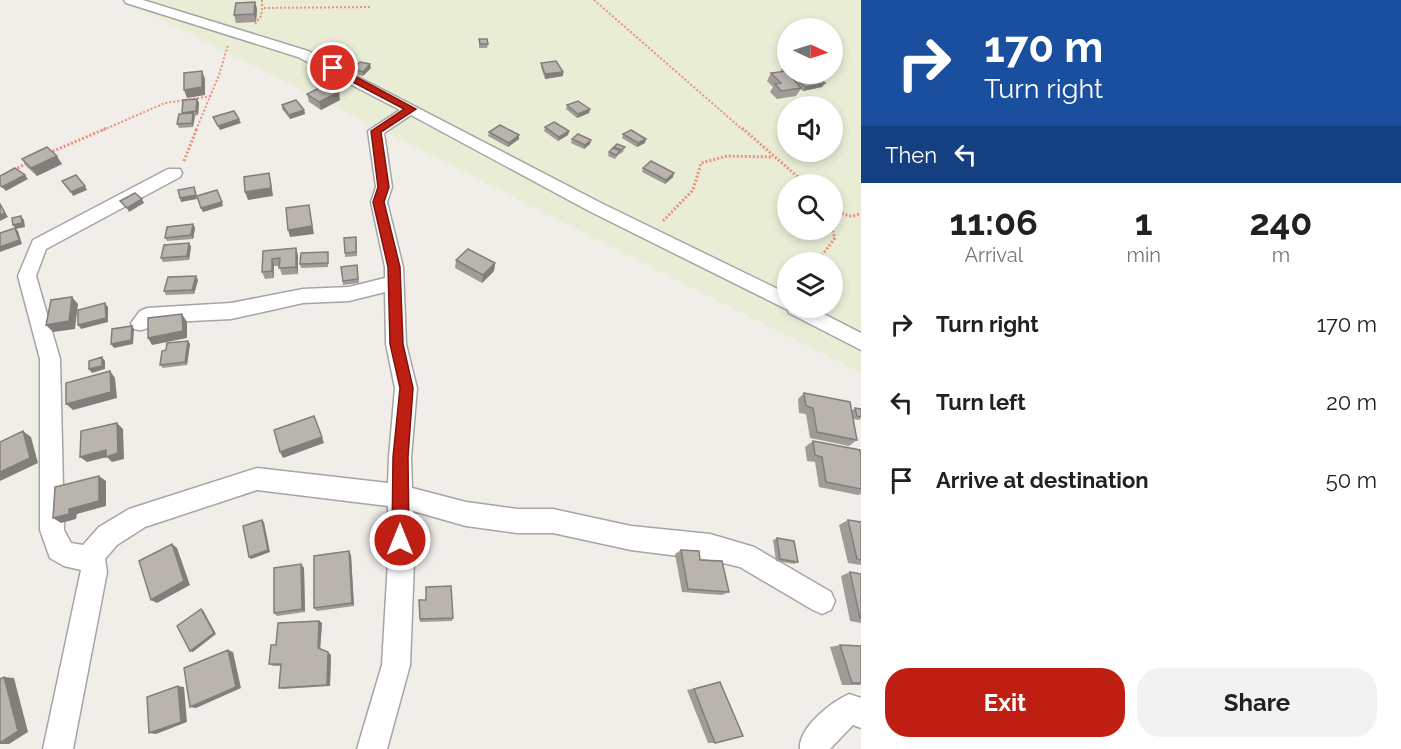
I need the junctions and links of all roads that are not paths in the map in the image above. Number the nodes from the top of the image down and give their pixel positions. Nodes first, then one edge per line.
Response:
1 (130, 0) edge
2 (411, 109) junction
3 (174, 173) road end
4 (396, 282) junction
5 (777, 298) edge
6 (815, 318) edge
7 (141, 323) dead end
8 (861, 342) edge
9 (400, 496) junction
10 (88, 558) junction
11 (822, 601) dead end
12 (861, 713) edge
13 (58, 749) edge
14 (372, 749) edge
15 (815, 749) edge

1 - 2 street
2 - 4 street
2 - 5 street
3 - 10 street
4 - 7 street
4 - 9 street
6 - 8 street
9 - 10 street
9 - 11 street
9 - 14 street
10 - 13 street
12 - 15 street

